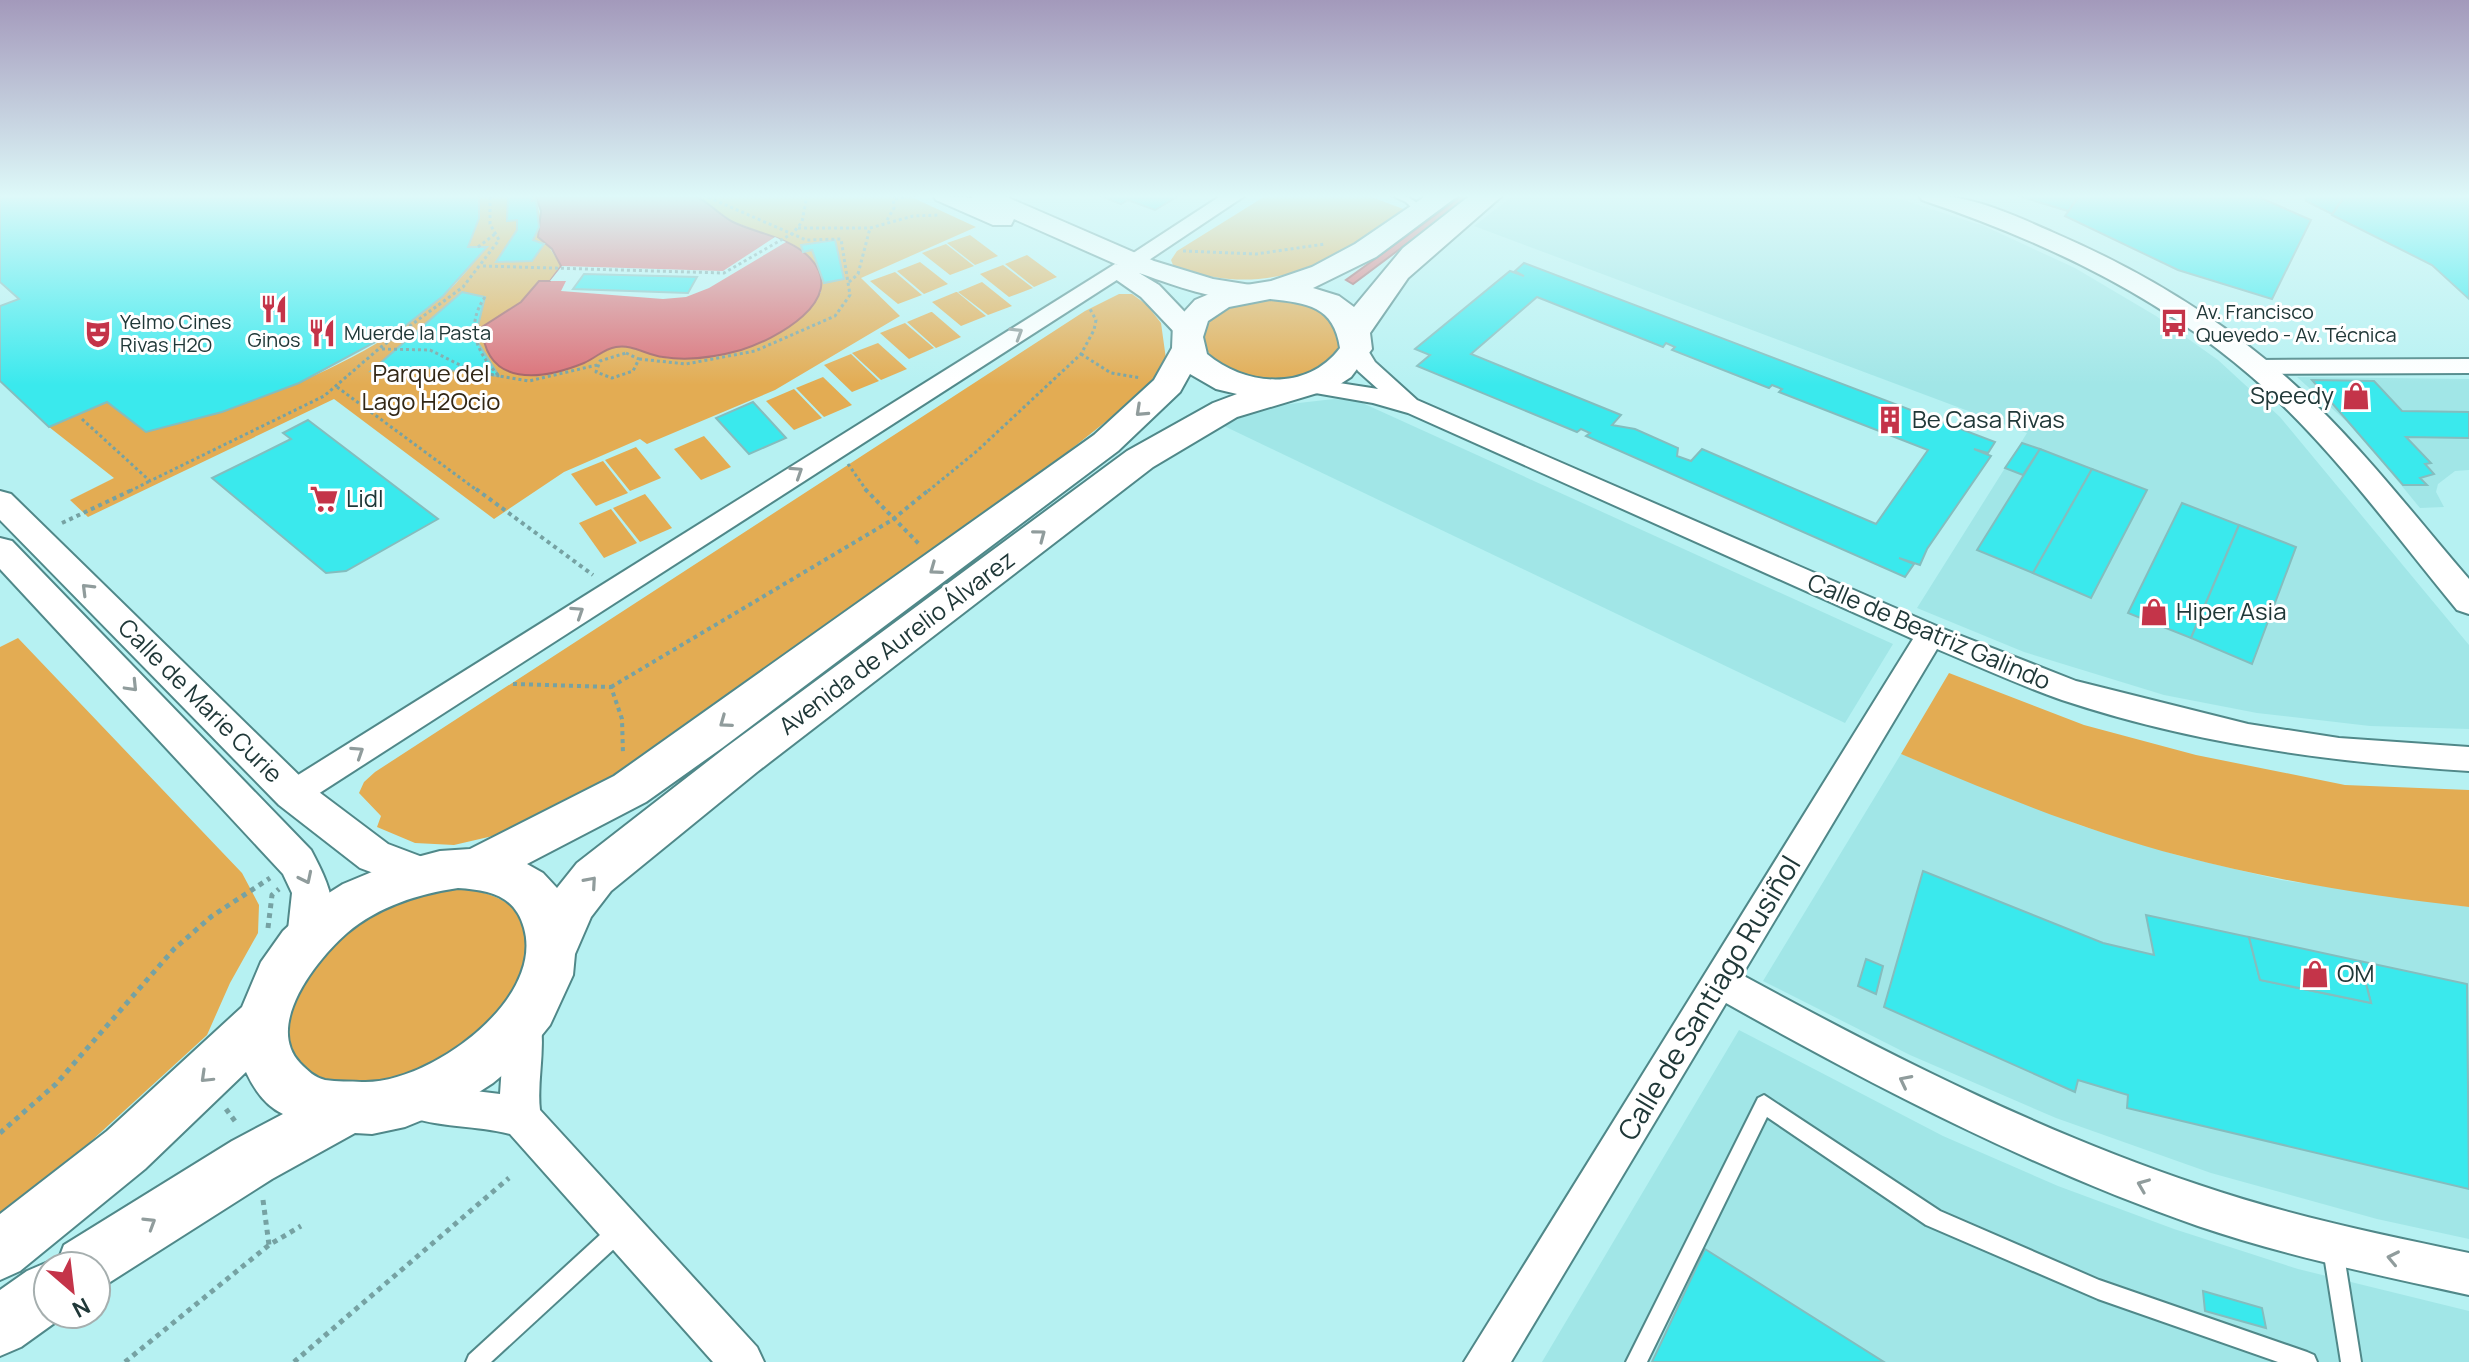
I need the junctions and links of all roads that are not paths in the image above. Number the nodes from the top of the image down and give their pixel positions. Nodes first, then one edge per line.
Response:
1 (1102, 259) edge
2 (1109, 259) edge
3 (1136, 259) edge
4 (1354, 259) edge
5 (1407, 259) edge
6 (2090, 259) edge
7 (1124, 266) junction
8 (1259, 291) junction
9 (1187, 339) junction
10 (1356, 340) junction
11 (2469, 366) edge
12 (2258, 367) junction
13 (1296, 387) junction
14 (1417, 408) junction
15 (0, 501) edge
16 (0, 549) edge
17 (2469, 602) edge
18 (1931, 635) junction
19 (2469, 759) edge
20 (293, 794) junction
21 (476, 868) junction
22 (419, 873) junction
23 (308, 939) junction
24 (553, 949) junction
25 (1720, 981) junction
26 (523, 1021) junction
27 (262, 1022) junction
28 (403, 1102) junction
29 (344, 1110) junction
30 (522, 1118) junction
31 (623, 1227) junction
32 (2332, 1244) junction
33 (110, 1250) edge
34 (0, 1251) edge
35 (2469, 1274) edge
36 (32, 1303) edge
37 (0, 1326) edge
38 (476, 1362) edge
39 (742, 1362) edge
40 (1486, 1362) edge
41 (1636, 1362) edge
42 (2307, 1362) edge
43 (2351, 1362) edge

1 - 7 street
2 - 7 street
3 - 7 street
4 - 8 main road
5 - 10 main road
6 - 12 street
7 - 8 street
7 - 9 street
20 -> 7 street
8 - 9 main road
8 - 10 main road
9 - 13 main road
9 -> 21 main road, Avenida de Aurelio Álvarez
10 - 13 main road
10 - 14 street, Calle de Beatriz Galindo
11 - 12 street
12 - 17 street
13 - 14 street, Calle de Beatriz Galindo
24 -> 13 main road, Avenida de Aurelio Álvarez
14 - 18 street, Calle de Beatriz Galindo
20 -> 15 street, Calle de Marie Curie
16 -> 23 street, Calle de Marie Curie
18 - 19 street, Calle de Beatriz Galindo
18 - 25 street, Calle de Santiago Rusiñol
20 - 22 street, Calle de Marie Curie
21 - 22 main road
21 - 24 main road
22 - 23 main road
23 - 27 main road
24 - 26 main road
32 -> 25 street
25 - 40 street, Calle de Santiago Rusiñol
26 - 28 main road
26 - 30 street
27 - 29 main road
27 -> 34 main road
28 - 29 main road
28 - 30 street
33 -> 29 main road
30 - 31 street
31 - 38 lane
31 - 39 street
35 -> 32 street
32 - 43 lane
36 - 37 main road
41 - 42 lane

